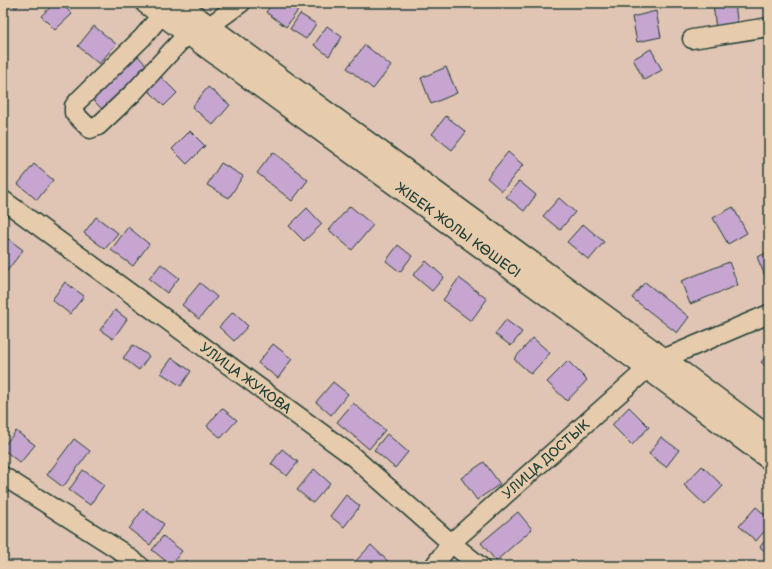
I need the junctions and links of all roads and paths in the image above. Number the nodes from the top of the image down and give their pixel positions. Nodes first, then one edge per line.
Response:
1 (241, 3) edge
2 (161, 7) edge
3 (208, 26) junction
4 (769, 26) edge
5 (188, 33) junction
6 (692, 39) dead end
7 (3, 200) edge
8 (769, 314) edge
9 (656, 363) junction
10 (769, 438) edge
11 (769, 458) edge
12 (3, 476) edge
13 (451, 543) junction
14 (140, 566) edge
15 (434, 566) edge
16 (480, 566) edge

1 - 3 street
2 - 3 main road, ЖІБЕК ЖОЛЫ КӨШЕСІ
2 - 5 main road, ЖІБЕК ЖОЛЫ КӨШЕСІ
2 - 5 street
3 - 9 main road, ЖІБЕК ЖОЛЫ КӨШЕСІ
4 - 6 street
5 - 9 main road, ЖІБЕК ЖОЛЫ КӨШЕСІ
7 - 13 street, УЛИЦА ЖУКОВА
8 - 9 street, УЛИЦА ДОСТЫК
9 - 10 main road, ЖІБЕК ЖОЛЫ КӨШЕСІ
9 - 11 main road, ЖІБЕК ЖОЛЫ КӨШЕСІ
9 - 13 street, УЛИЦА ДОСТЫК
12 - 14 street
13 - 15 street, УЛИЦА ДОСТЫК
13 - 16 street, УЛИЦА ЖУКОВА

